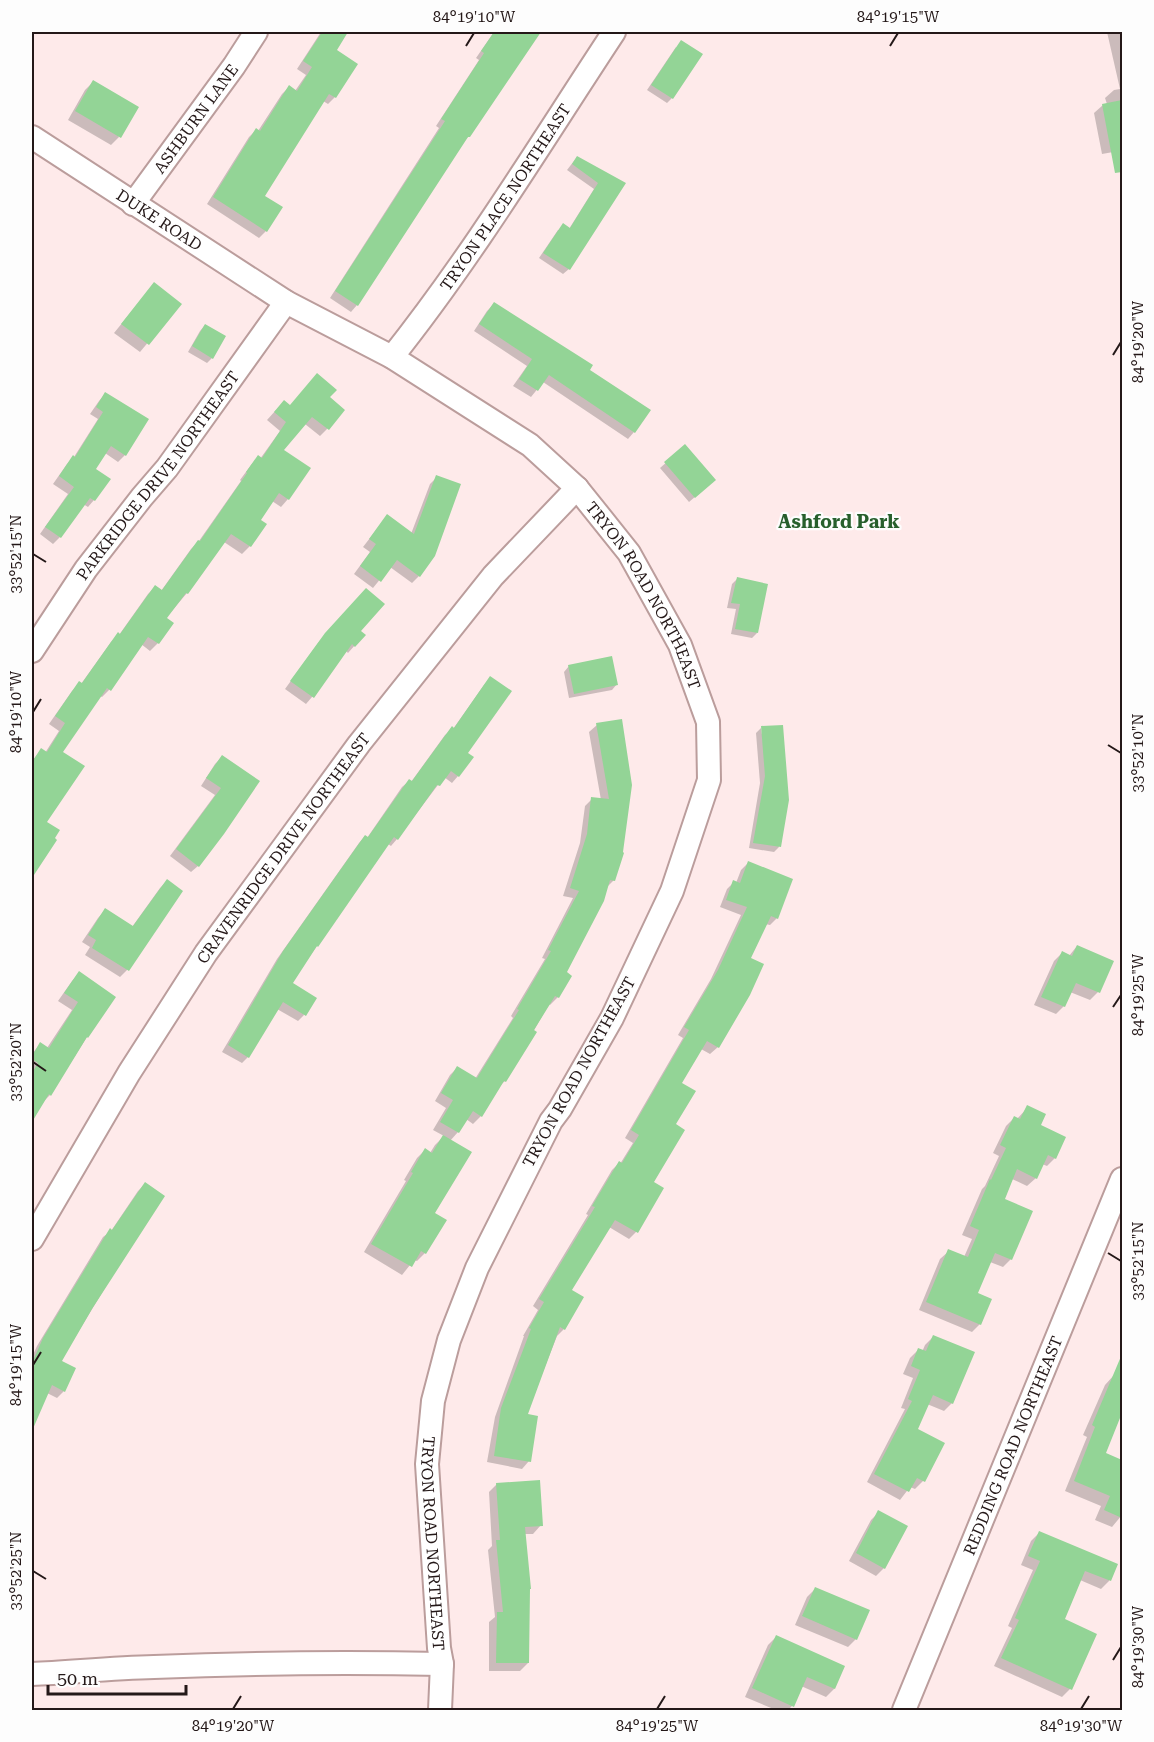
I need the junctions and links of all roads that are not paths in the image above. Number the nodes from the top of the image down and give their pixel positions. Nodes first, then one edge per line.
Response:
1 (256, 32) edge
2 (614, 32) edge
3 (32, 137) edge
4 (133, 204) junction
5 (286, 302) junction
6 (392, 357) junction
7 (577, 488) junction
8 (32, 651) edge
9 (1122, 1179) edge
10 (32, 1239) edge
11 (442, 1664) junction
12 (32, 1674) edge
13 (440, 1710) edge
14 (904, 1710) edge

1 - 4 street, ASHBURN LANE
2 - 6 street, TRYON PLACE NORTHEAST
3 - 4 street, DUKE ROAD
4 - 5 street, DUKE ROAD
5 - 6 street, TRYON ROAD NORTHEAST
5 - 8 street, PARKRIDGE DRIVE NORTHEAST
6 - 7 street, TRYON ROAD NORTHEAST
7 - 10 street, CRAVENRIDGE DRIVE NORTHEAST
7 - 11 street, TRYON ROAD NORTHEAST
9 - 14 street, REDDING ROAD NORTHEAST
11 - 12 street
11 - 13 street, TRYON ROAD NORTHEAST

